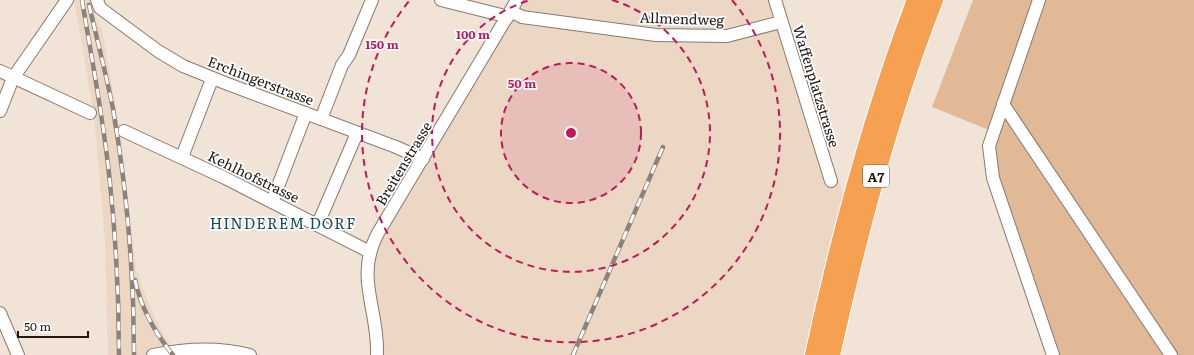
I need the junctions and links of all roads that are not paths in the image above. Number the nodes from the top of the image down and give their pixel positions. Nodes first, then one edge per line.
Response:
1 (67, 0) edge
2 (372, 0) edge
3 (441, 0) edge
4 (517, 0) edge
5 (775, 0) edge
6 (916, 0) edge
7 (934, 0) edge
8 (1039, 0) edge
9 (99, 4) edge
10 (509, 14) junction
11 (781, 22) junction
12 (0, 71) edge
13 (13, 78) junction
14 (212, 78) junction
15 (1003, 104) junction
16 (0, 111) edge
17 (90, 113) dead end
18 (306, 113) junction
19 (321, 119) junction
20 (124, 131) dead end
21 (358, 132) junction
22 (182, 157) junction
23 (423, 159) junction
24 (831, 181) dead end
25 (272, 202) junction
26 (318, 224) junction
27 (370, 252) junction
28 (0, 313) edge
29 (18, 355) edge
30 (152, 355) edge
31 (250, 355) edge
32 (376, 355) edge
33 (814, 355) edge
34 (831, 355) edge
35 (1053, 355) edge
36 (1172, 355) edge

1 - 13 street
2 - 19 street
3 - 10 street, Allmendweg
4 - 10 street, Breitenstrasse
5 - 11 street, Waffenplatzstrasse
6 - 33 highway, A7
7 - 34 highway, A7
8 - 15 street
9 - 14 street, Erchingerstrasse
10 - 11 street, Allmendweg
10 - 23 street, Breitenstrasse
11 - 24 street, Waffenplatzstrasse
12 - 13 street
13 - 16 street
13 - 17 street
14 - 18 street, Erchingerstrasse
14 - 22 street
15 - 35 street
15 - 36 street
18 - 19 street, Erchingerstrasse
18 - 25 street
19 - 21 street, Erchingerstrasse
20 - 22 street, Kehlhofstrasse
21 - 23 street, Erchingerstrasse
21 - 26 street
22 - 25 street, Kehlhofstrasse
23 - 27 street, Breitenstrasse
25 - 26 street, Kehlhofstrasse
26 - 27 street, Kehlhofstrasse
27 - 32 street, Breitenstrasse
28 - 29 street
30 - 31 street

